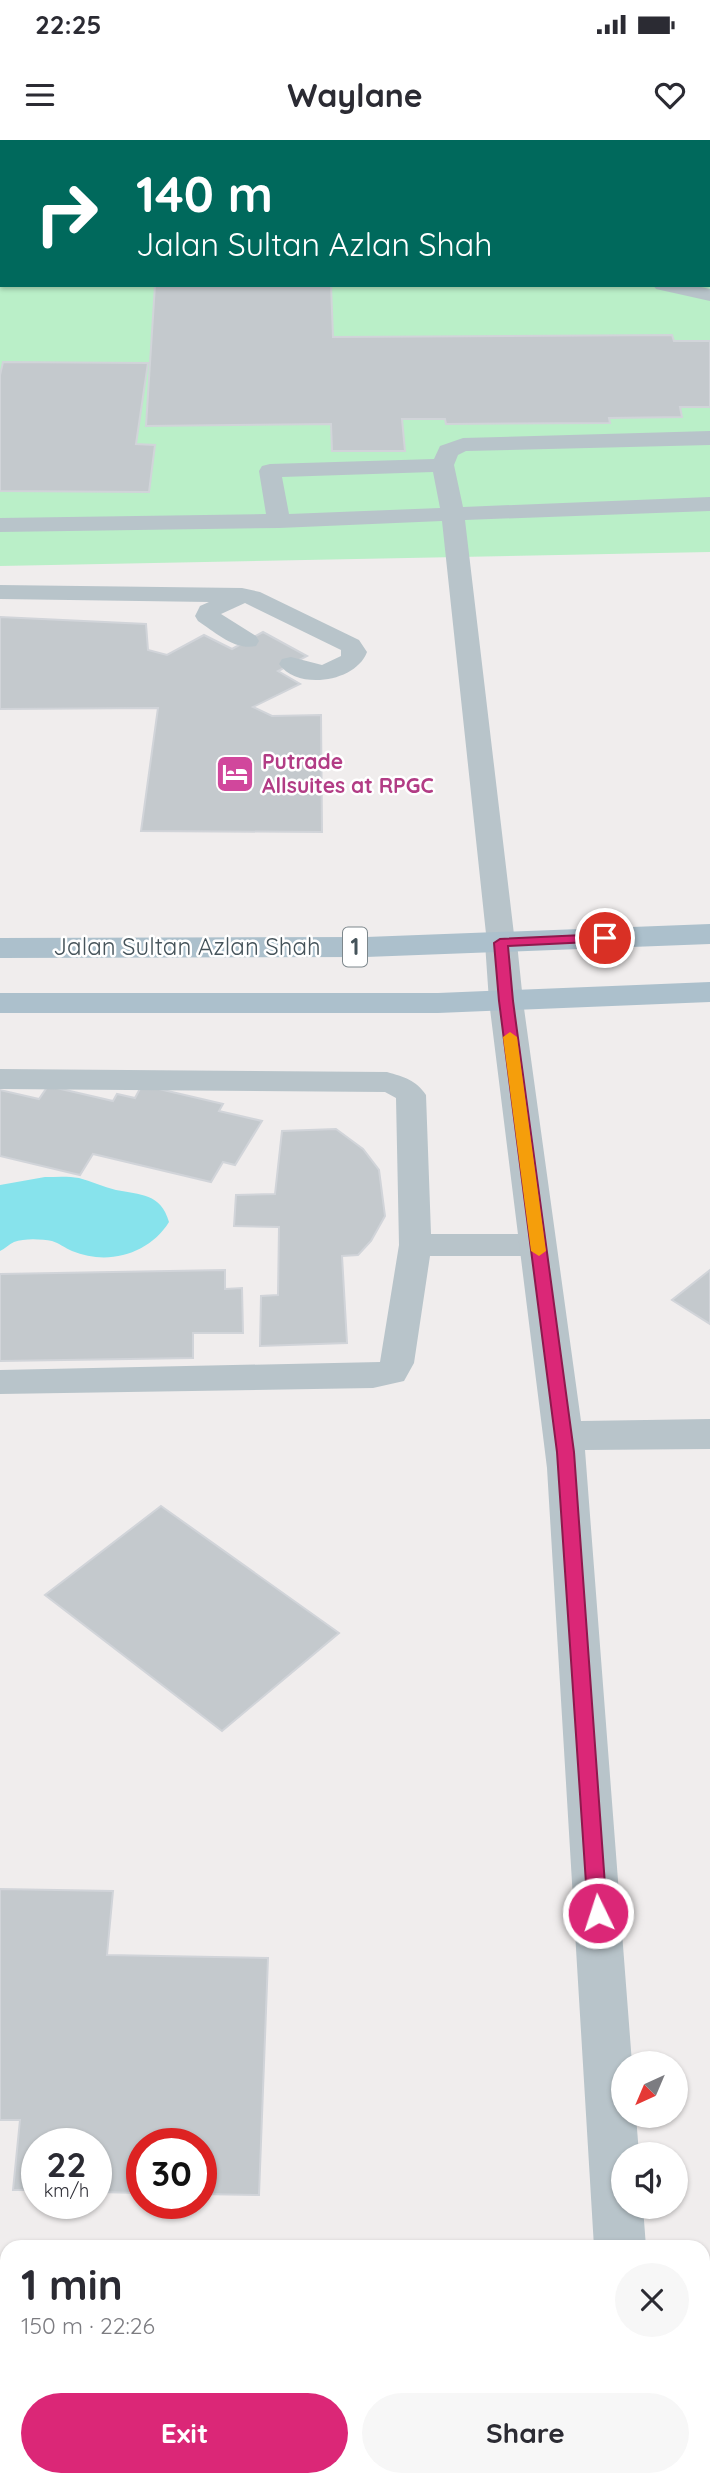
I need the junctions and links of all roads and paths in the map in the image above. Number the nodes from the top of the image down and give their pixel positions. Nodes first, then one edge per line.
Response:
1 (672, 287) edge
2 (710, 295) edge
3 (710, 438) edge
4 (443, 465) junction
5 (710, 504) edge
6 (453, 514) junction
7 (279, 521) junction
8 (0, 525) edge
9 (0, 592) edge
10 (242, 595) junction
11 (247, 641) dead end
12 (291, 664) dead end
13 (710, 934) edge
14 (500, 943) junction
15 (0, 948) edge
16 (710, 992) edge
17 (506, 1001) junction
18 (0, 1003) edge
19 (0, 1079) edge
20 (415, 1245) junction
21 (538, 1245) junction
22 (0, 1382) edge
23 (710, 1434) edge
24 (564, 1436) junction
25 (620, 2240) edge

1 - 2 lane
3 - 4 lane
4 - 6 lane
4 - 7 lane
5 - 6 lane
6 - 7 lane
6 - 14 lane
7 - 8 lane
9 - 10 lane
10 - 11 lane
10 - 12 lane
13 - 14 main road, Jalan Sultan Azlan Shah / 1
14 - 15 main road, Jalan Sultan Azlan Shah / 1
14 - 17 street
16 - 17 main road, 1
17 - 18 main road, 1
17 - 21 street
19 - 20 lane
20 - 21 lane
20 - 22 lane
21 - 24 street
23 - 24 street
24 - 25 street

